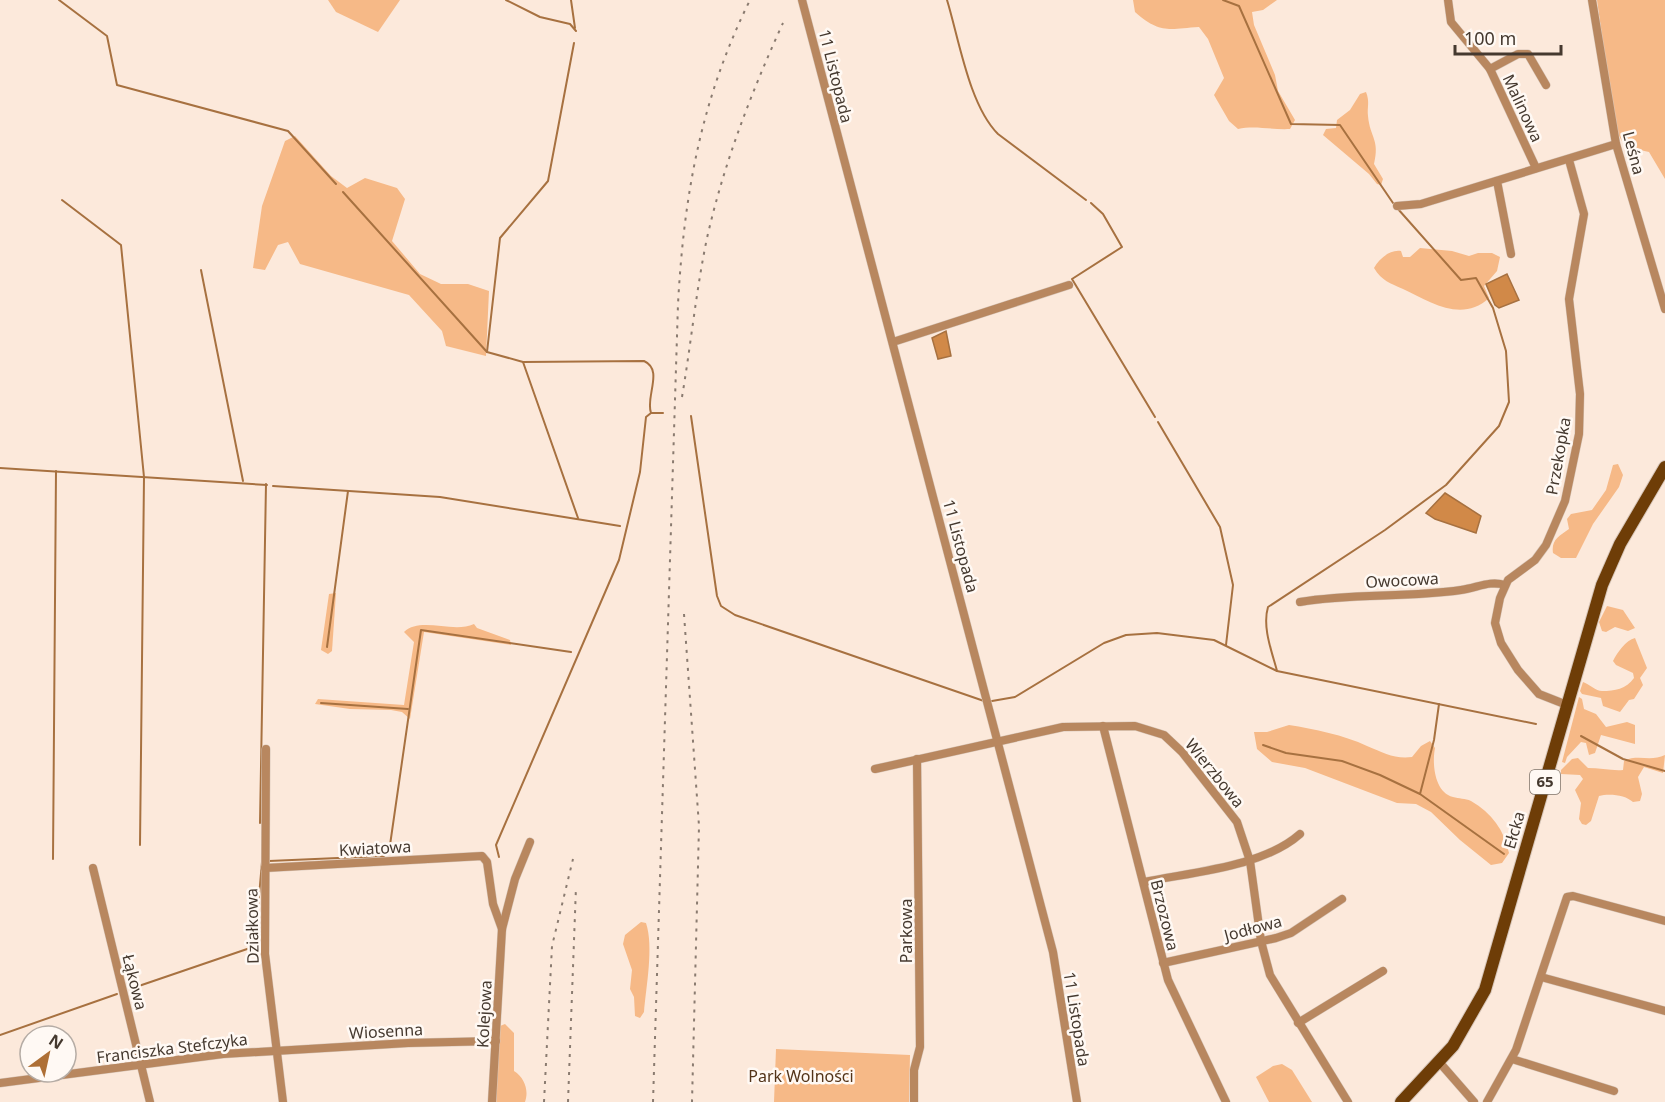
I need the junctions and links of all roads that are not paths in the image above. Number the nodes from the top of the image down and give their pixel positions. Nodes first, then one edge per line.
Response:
1 (802, 0) edge
2 (1449, 0) edge
3 (1592, 0) edge
4 (1490, 69) junction
5 (1546, 85) dead end
6 (1617, 144) junction
7 (1569, 160) junction
8 (1536, 168) junction
9 (1497, 181) junction
10 (1397, 206) dead end
11 (1511, 254) dead end
12 (1069, 285) dead end
13 (1665, 309) edge
14 (893, 342) junction
15 (1665, 466) edge
16 (1505, 585) junction
17 (1300, 602) dead end
18 (1567, 705) junction
19 (1103, 726) junction
20 (998, 740) junction
21 (266, 749) dead end
22 (917, 759) junction
23 (875, 769) dead end
24 (1300, 834) dead end
25 (530, 842) dead end
26 (485, 858) joint
27 (1250, 861) junction
28 (93, 868) dead end
29 (265, 868) junction
30 (1144, 882) junction
31 (1342, 899) dead end
32 (1665, 921) edge
33 (502, 928) junction
34 (1261, 941) junction
35 (1163, 963) junction
36 (1383, 971) dead end
37 (1541, 977) junction
38 (1665, 1011) edge
39 (1299, 1023) junction
40 (496, 1041) junction
41 (277, 1049) junction
42 (1512, 1059) junction
43 (1440, 1063) junction
44 (141, 1065) junction
45 (0, 1083) edge
46 (1414, 1089) junction
47 (1614, 1091) dead end
48 (150, 1102) edge
49 (283, 1102) edge
50 (492, 1102) edge
51 (914, 1102) edge
52 (1077, 1102) edge
53 (1226, 1102) edge
54 (1348, 1102) edge
55 (1393, 1102) edge
56 (1401, 1102) edge
57 (1474, 1102) edge
58 (1487, 1102) edge

1 - 14 street, 11 Listopada
2 - 4 street, Malinowa
3 - 6 street, Leśna
4 - 5 street
4 - 8 street, Malinowa
6 - 7 street
6 - 13 street, Leśna
7 - 8 street
7 - 16 street, Przekopka
8 - 9 street
9 - 10 street
9 - 11 street
12 - 14 street
14 - 20 street, 11 Listopada
15 - 18 main road, Ełcka / 65
16 - 17 street, Owocowa
16 - 18 street
18 - 43 main road, Ełcka / 65
19 - 20 street, Wierzbowa
19 - 27 street, Wierzbowa
19 - 30 street, Brzozowa
20 - 22 street, Wierzbowa
20 - 52 street, 11 Listopada
21 - 29 street, Działkowa
22 - 23 street, Wierzbowa
22 - 51 street, Parkowa
24 - 27 street
25 - 33 street, Kolejowa
26 - 29 street, Kwiatowa
26 - 33 street, Kolejowa
27 - 30 street
27 - 34 street, Wierzbowa
28 - 44 street, Łąkowa
29 - 41 street, Działkowa
30 - 35 street, Brzozowa
31 - 34 street, Jodłowa
32 - 37 street
33 - 40 street, Kolejowa
34 - 35 street, Jodłowa
34 - 39 street, Wierzbowa
35 - 53 street, Brzozowa
36 - 39 street
37 - 38 street
37 - 42 street
39 - 54 street, Wierzbowa
40 - 41 street, Wiosenna
40 - 50 street, Kolejowa
41 - 44 street, Franciszka Stefczyka
41 - 49 street, Działkowa
42 - 47 street
42 - 58 street
43 - 46 main road, Ełcka / 65
43 - 57 street
44 - 45 street, Franciszka Stefczyka
44 - 48 street, Łąkowa
46 - 55 main road, Ełcka / 65
46 - 56 main road, Ełcka / 65

